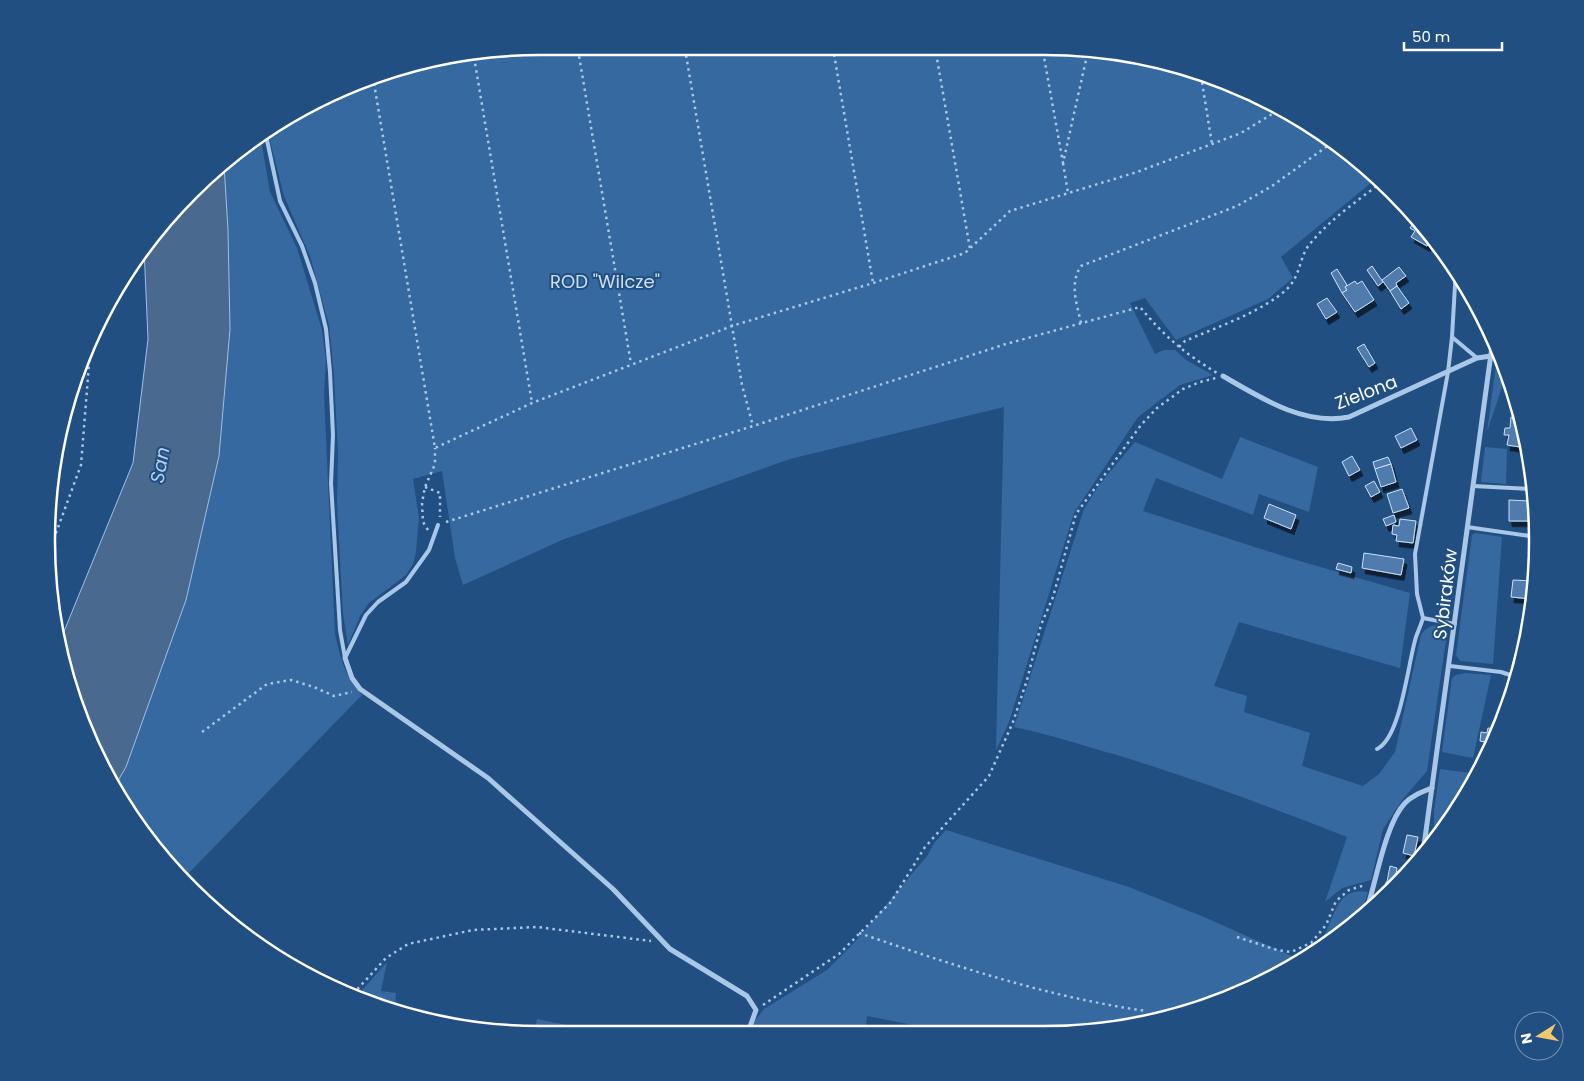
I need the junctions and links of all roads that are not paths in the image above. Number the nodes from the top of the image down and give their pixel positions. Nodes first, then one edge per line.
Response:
1 (267, 140) edge
2 (1455, 284) edge
3 (1452, 337) junction
4 (1491, 356) joint
5 (1477, 358) junction
6 (1448, 372) junction
7 (1223, 376) road end
8 (1473, 486) junction
9 (1526, 489) edge
10 (438, 525) road end
11 (1467, 528) junction
12 (1529, 536) edge
13 (1423, 618) junction
14 (1455, 624) junction
15 (345, 658) junction
16 (1450, 666) junction
17 (1509, 675) edge
18 (1377, 749) dead end
19 (1432, 788) junction
20 (1428, 838) edge
21 (1370, 900) edge
22 (750, 1026) edge

1 - 15 lane
2 - 3 lane
3 - 5 lane
3 - 6 lane
4 - 5 street, Zielona
4 - 8 street, Sybiraków
5 - 6 street, Zielona
6 - 7 street, Zielona
6 - 13 lane
8 - 9 lane
8 - 11 street, Sybiraków
10 - 15 lane
11 - 12 lane
11 - 14 street, Sybiraków
13 - 14 lane
13 - 18 lane
14 - 16 street, Sybiraków
15 - 22 street
16 - 17 lane
16 - 19 street, Sybiraków
19 - 20 street, Sybiraków
19 - 21 street

